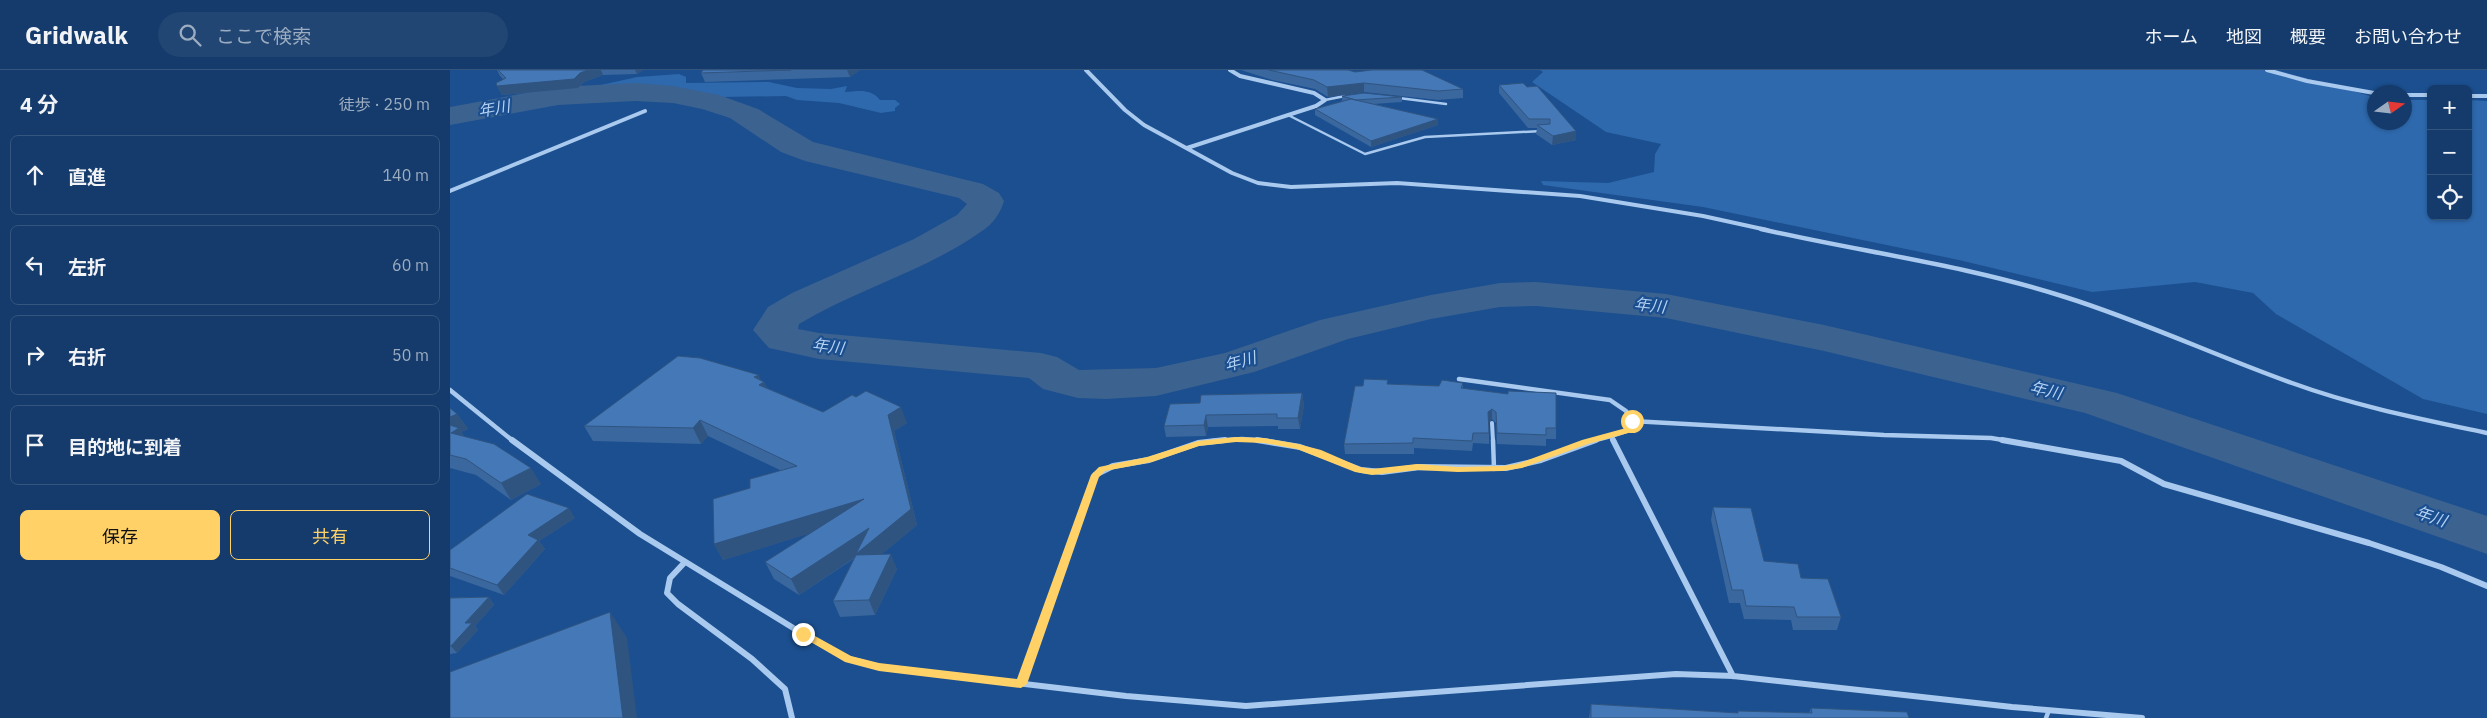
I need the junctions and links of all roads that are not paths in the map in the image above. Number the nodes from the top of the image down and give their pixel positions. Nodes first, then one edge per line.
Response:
1 (1086, 70) edge
2 (1230, 70) edge
3 (2267, 70) edge
4 (2367, 92) edge
5 (2412, 94) edge
6 (1354, 95) edge
7 (2427, 95) edge
8 (2472, 96) edge
9 (2487, 96) edge
10 (1394, 98) edge
11 (1324, 100) junction
12 (1446, 104) dead end
13 (645, 111) dead end
14 (1288, 115) junction
15 (1548, 130) edge
16 (1186, 148) junction
17 (450, 191) edge
18 (1459, 379) dead end
19 (450, 390) edge
20 (1632, 421) junction
21 (1492, 423) dead end
22 (2487, 433) edge
23 (1611, 436) junction
24 (1494, 469) junction
25 (686, 562) junction
26 (2487, 586) edge
27 (1733, 676) junction
28 (1021, 684) junction
29 (2049, 710) junction
30 (792, 718) edge
31 (2046, 718) edge
32 (2142, 718) edge

1 - 16 street
2 - 11 street
3 - 4 street
5 - 7 street
6 - 11 lane
8 - 9 street
10 - 12 lane
11 - 14 street
13 - 17 street
14 - 15 lane
14 - 16 street
16 - 22 street
18 - 20 street
19 - 25 street
20 - 23 street
20 - 26 street
21 - 24 lane
23 - 24 street
23 - 27 street
24 - 28 street
25 - 28 street
25 - 30 street
27 - 28 street
27 - 29 street
29 - 31 lane
29 - 32 street

